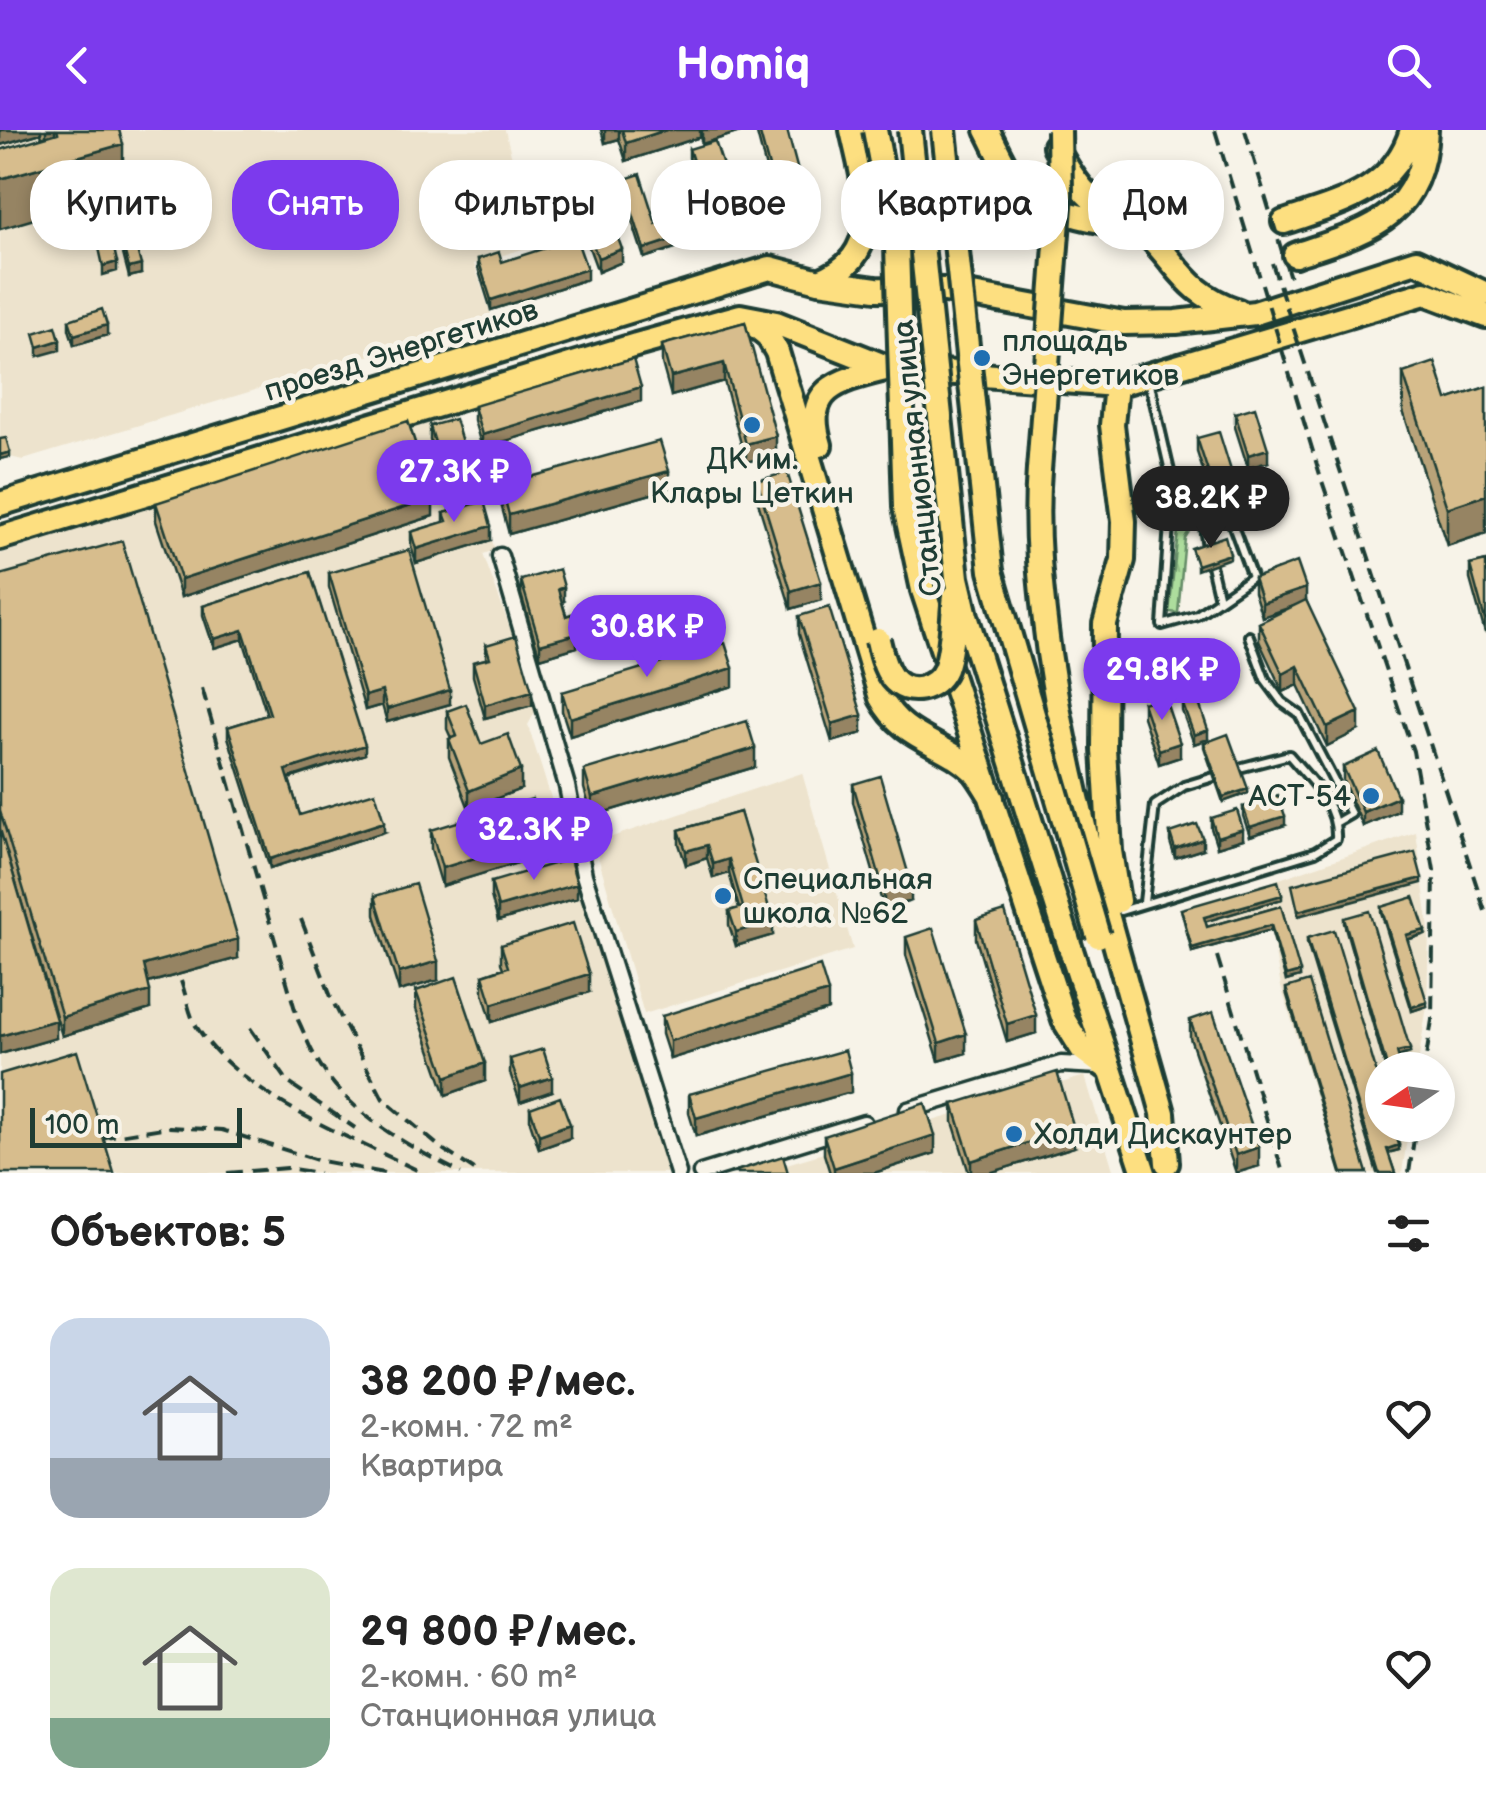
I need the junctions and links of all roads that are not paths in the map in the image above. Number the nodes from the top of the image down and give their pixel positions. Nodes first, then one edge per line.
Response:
1 (852, 130) edge
2 (876, 130) edge
3 (910, 130) edge
4 (944, 130) edge
5 (987, 130) edge
6 (1048, 130) edge
7 (1059, 130) edge
8 (1412, 130) edge
9 (1426, 130) edge
10 (1088, 194) edge
11 (1088, 220) edge
12 (1284, 222) dead end
13 (1161, 250) edge
14 (1294, 255) dead end
15 (819, 281) junction
16 (1486, 294) edge
17 (1246, 314) junction
18 (1486, 316) edge
19 (744, 317) junction
20 (889, 368) junction
21 (1148, 377) junction
22 (1116, 386) junction
23 (1172, 480) junction
24 (1199, 494) junction
25 (0, 504) edge
26 (0, 538) edge
27 (1207, 547) edge
28 (500, 556) dead end
29 (1211, 565) edge
30 (957, 578) junction
31 (1220, 599) junction
32 (1249, 636) dead end
33 (1239, 768) edge
34 (1214, 777) edge
35 (992, 798) junction
36 (1337, 822) junction
37 (1144, 902) junction
38 (1119, 912) junction
39 (1125, 979) junction
40 (1110, 1070) junction
41 (890, 1115) edge
42 (872, 1121) edge
43 (1168, 1168) edge
44 (1144, 1172) edge
45 (678, 1173) edge
46 (701, 1173) edge

1 - 15 main road
2 - 35 main road, bridge
3 - 30 main road, Станционная улица, bridge
4 - 43 main road, Станционная улица, bridge
5 - 11 main road
6 - 10 main road
7 - 39 main road, bridge
8 - 12 main road
9 - 14 main road
13 - 17 main road
15 - 17 main road
15 - 25 main road, проезд Энергетиков
16 - 17 main road
18 - 21 main road
19 - 20 main road
19 - 26 main road
19 - 35 main road
20 - 22 main road
20 - 30 main road, bridge
21 - 22 main road
21 - 23 lane
22 - 38 main road
23 - 24 lane
23 - 31 lane
24 - 27 lane
24 - 31 lane
28 - 45 street
29 - 31 lane
30 - 40 main road, Станционная улица, bridge
32 - 36 lane
33 - 36 lane
34 - 37 lane
35 - 40 main road
36 - 37 lane
37 - 38 lane
38 - 39 main road
39 - 43 main road
40 - 41 street
40 - 44 main road, Станционная улица
42 - 46 street
43 - 44 main road

